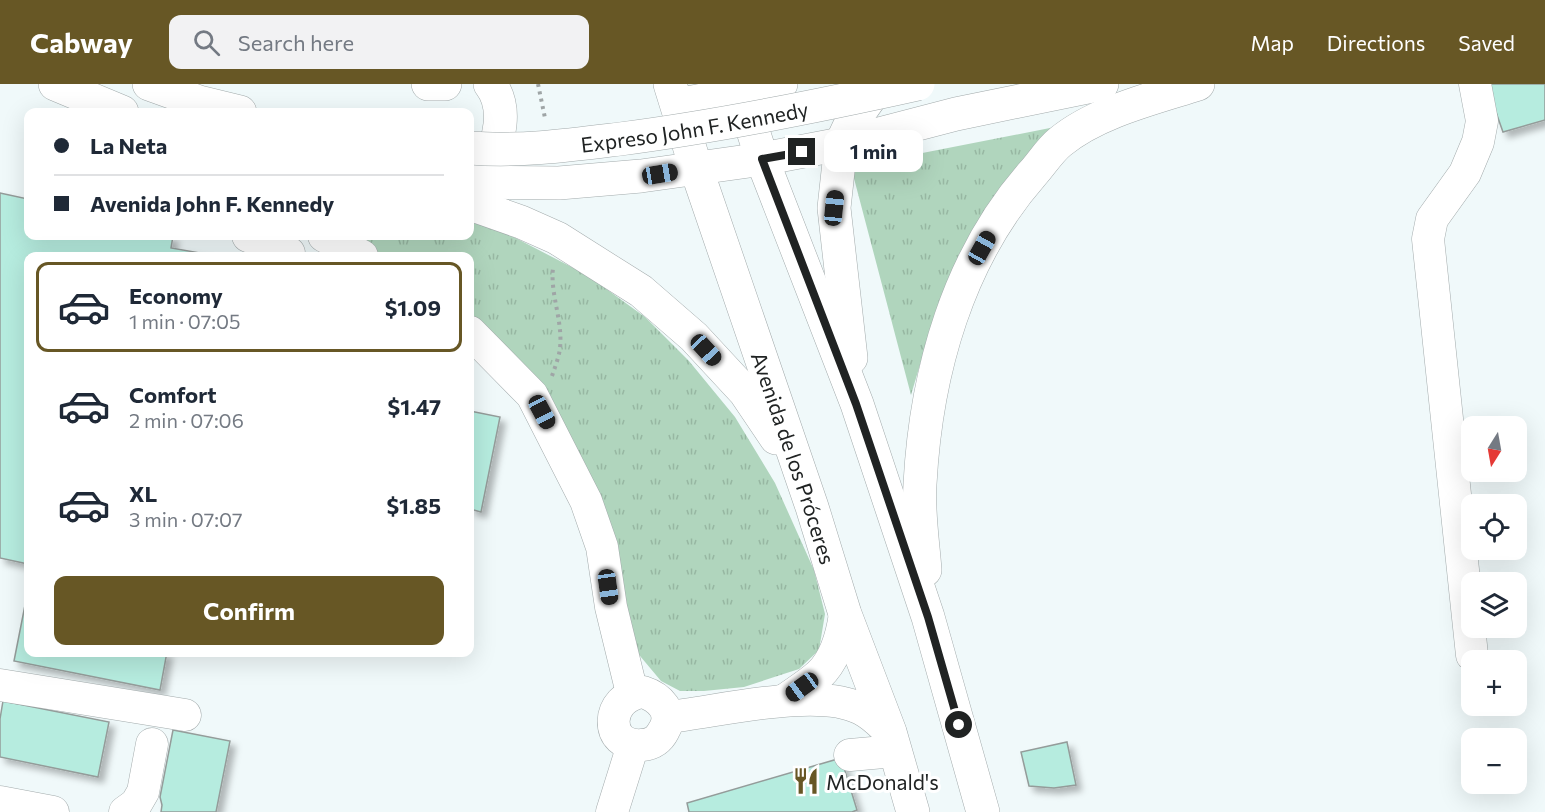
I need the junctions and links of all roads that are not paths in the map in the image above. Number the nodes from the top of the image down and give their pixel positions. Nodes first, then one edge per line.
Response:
1 (44, 84) edge
2 (54, 84) edge
3 (149, 84) edge
4 (428, 84) edge
5 (446, 84) edge
6 (490, 84) edge
7 (781, 84) edge
8 (885, 84) edge
9 (918, 84) edge
10 (1102, 84) edge
11 (1198, 84) edge
12 (1475, 84) edge
13 (740, 89) edge
14 (674, 95) edge
15 (82, 108) edge
16 (112, 108) edge
17 (224, 108) edge
18 (841, 144) junction
19 (474, 148) edge
20 (762, 159) junction
21 (474, 168) edge
22 (696, 168) junction
23 (474, 182) edge
24 (474, 205) edge
25 (258, 240) edge
26 (332, 240) edge
27 (288, 252) edge
28 (354, 252) edge
29 (474, 336) edge
30 (856, 404) junction
31 (812, 507) junction
32 (845, 614) junction
33 (928, 617) junction
34 (1471, 650) edge
35 (0, 685) edge
36 (632, 693) junction
37 (785, 700) junction
38 (185, 715) dead end
39 (668, 717) junction
40 (893, 742) junction
41 (152, 744) dead end
42 (633, 746) junction
43 (850, 755) dead end
44 (0, 802) edge
45 (53, 812) edge
46 (125, 812) edge
47 (612, 812) edge
48 (913, 812) edge
49 (983, 812) edge

1 - 15 street
2 - 16 main road
3 - 17 main road
4 - 5 main road
6 - 21 main road
7 - 13 main road
8 - 18 main road
9 - 19 main road, Expreso John F. Kennedy, bridge
10 - 18 main road
11 - 33 main road
12 - 34 street
13 - 14 main road
13 - 20 main road
14 - 22 main road, Avenida de los Próceres
18 - 20 main road
18 - 30 main road
20 - 22 main road
20 - 30 main road
22 - 23 main road
22 - 31 main road, Avenida de los Próceres
24 - 31 main road
25 - 27 street
26 - 28 street
29 - 36 street
30 - 33 main road
31 - 32 main road, Avenida de los Próceres
32 - 37 street
32 - 40 main road, Avenida de los Próceres
33 - 49 main road
35 - 38 street
36 - 39 street
36 - 42 street
37 - 39 street
37 - 40 street
39 - 42 street
40 - 43 street
40 - 48 main road, Avenida de los Próceres
41 - 46 street
42 - 47 street
44 - 45 street

